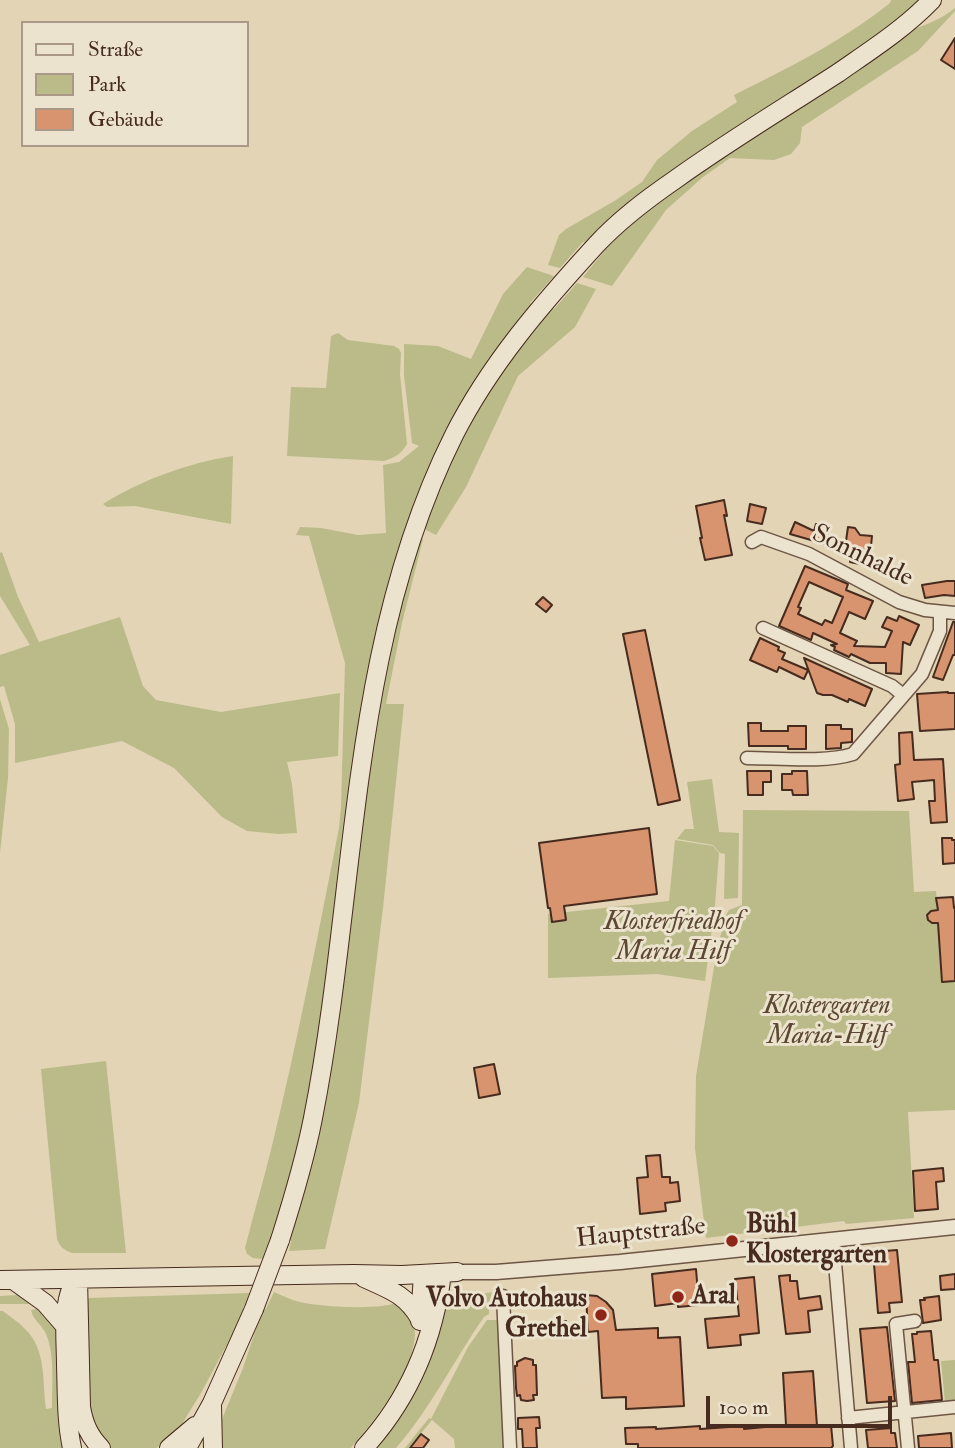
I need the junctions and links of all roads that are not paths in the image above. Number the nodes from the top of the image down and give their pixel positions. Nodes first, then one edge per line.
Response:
1 (932, 0) edge
2 (752, 542) dead end
3 (940, 612) junction
4 (955, 613) edge
5 (763, 628) dead end
6 (903, 695) junction
7 (747, 758) dead end
8 (955, 1227) edge
9 (833, 1240) junction
10 (450, 1273) junction
11 (354, 1274) junction
12 (423, 1274) junction
13 (78, 1279) junction
14 (7, 1280) edge
15 (503, 1296) dead end
16 (420, 1319) junction
17 (915, 1321) dead end
18 (65, 1326) junction
19 (423, 1353) junction
20 (212, 1403) junction
21 (955, 1407) edge
22 (905, 1413) junction
23 (848, 1418) junction
24 (203, 1419) junction
25 (72, 1448) edge
26 (102, 1448) edge
27 (169, 1448) edge
28 (187, 1448) edge
29 (213, 1448) edge
30 (364, 1448) edge
31 (510, 1448) edge
32 (850, 1448) edge
33 (908, 1448) edge

1 - 20 main road, bridge
2 - 3 street, Sonnhalde
3 - 4 street, Sonnhalde
3 - 6 street
5 - 6 street
6 - 7 street
8 - 9 street, Hauptstraße
9 - 10 street, Hauptstraße
9 - 23 street
10 - 12 main road
10 - 19 main road
11 - 12 main road
11 - 13 main road
11 - 16 main road
12 - 16 main road
13 - 14 main road
13 - 18 main road
13 - 26 main road
14 - 18 main road
15 - 31 street
16 - 19 main road
17 - 22 street
18 - 25 main road
19 - 30 main road
20 - 24 main road
20 - 29 main road
21 - 22 street
22 - 23 street
22 - 33 street
23 - 32 street
24 - 27 main road
24 - 28 main road

